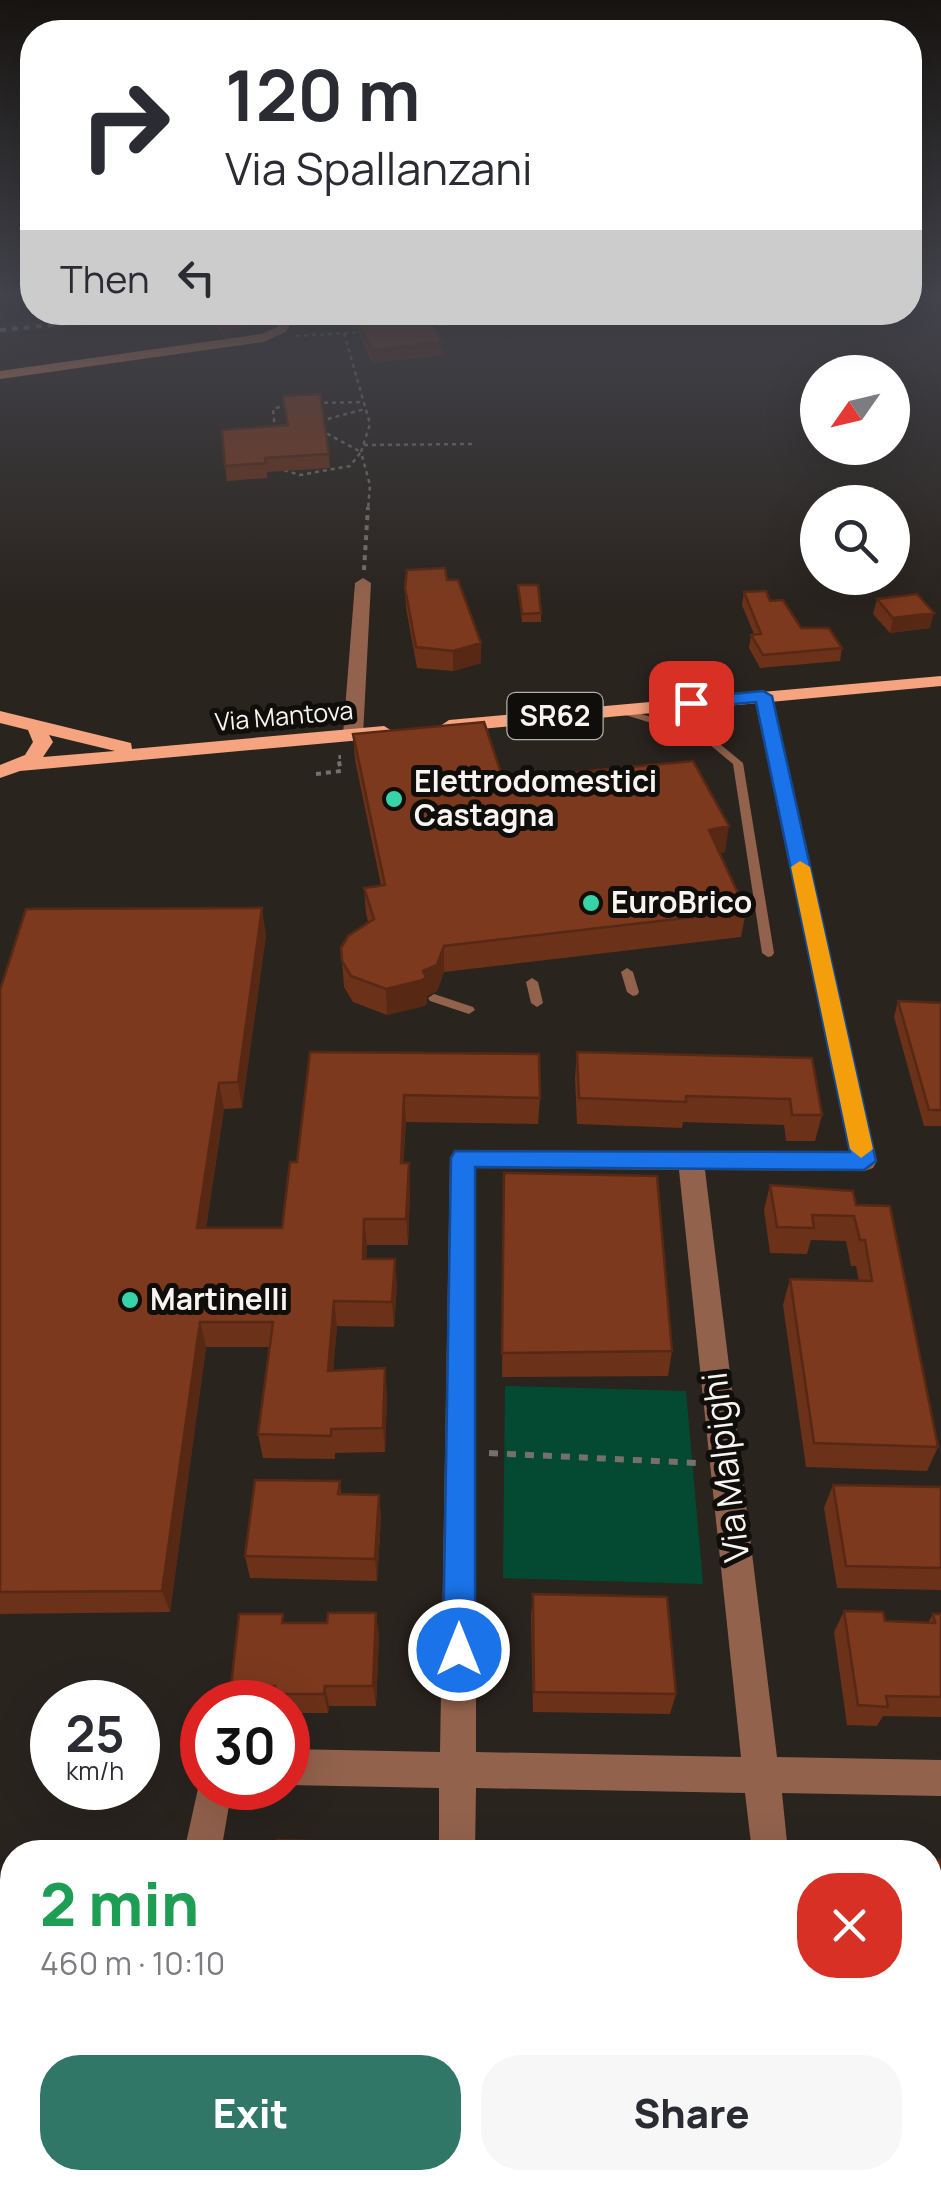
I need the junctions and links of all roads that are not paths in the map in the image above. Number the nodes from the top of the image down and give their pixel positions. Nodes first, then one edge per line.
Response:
1 (363, 583) road end
2 (941, 681) edge
3 (763, 696) junction
4 (618, 710) junction
5 (3, 716) edge
6 (36, 726) junction
7 (353, 745) junction
8 (168, 752) junction
9 (9, 770) edge
10 (768, 954) dead end
11 (627, 972) dead end
12 (532, 982) dead end
13 (633, 992) dead end
14 (434, 998) dead end
15 (536, 1003) dead end
16 (469, 1010) dead end
17 (690, 1160) junction
18 (310, 1767) edge
19 (458, 1770) junction
20 (762, 1775) junction
21 (941, 1778) edge
22 (210, 1810) edge
23 (205, 1840) edge
24 (457, 1840) edge
25 (769, 1840) edge

1 - 7 street
2 - 3 main road, Via Mantova / SR62
3 - 4 main road, Via Mantova / SR62
3 - 17 street
4 - 7 main road, Via Mantova / SR62
4 - 10 lane
5 - 6 main road, Via Mantova
6 - 8 main road, Via Mantova / SR62
6 - 9 main road
7 - 8 main road, Via Mantova / SR62
8 - 9 main road, Via Mantova / SR62
11 - 13 lane
12 - 15 lane
14 - 16 lane
17 - 19 street
17 - 20 street, Via Malpighi
18 - 19 street
19 - 20 street
19 - 24 street
20 - 21 street
20 - 25 street, Via Malpighi
22 - 23 street

